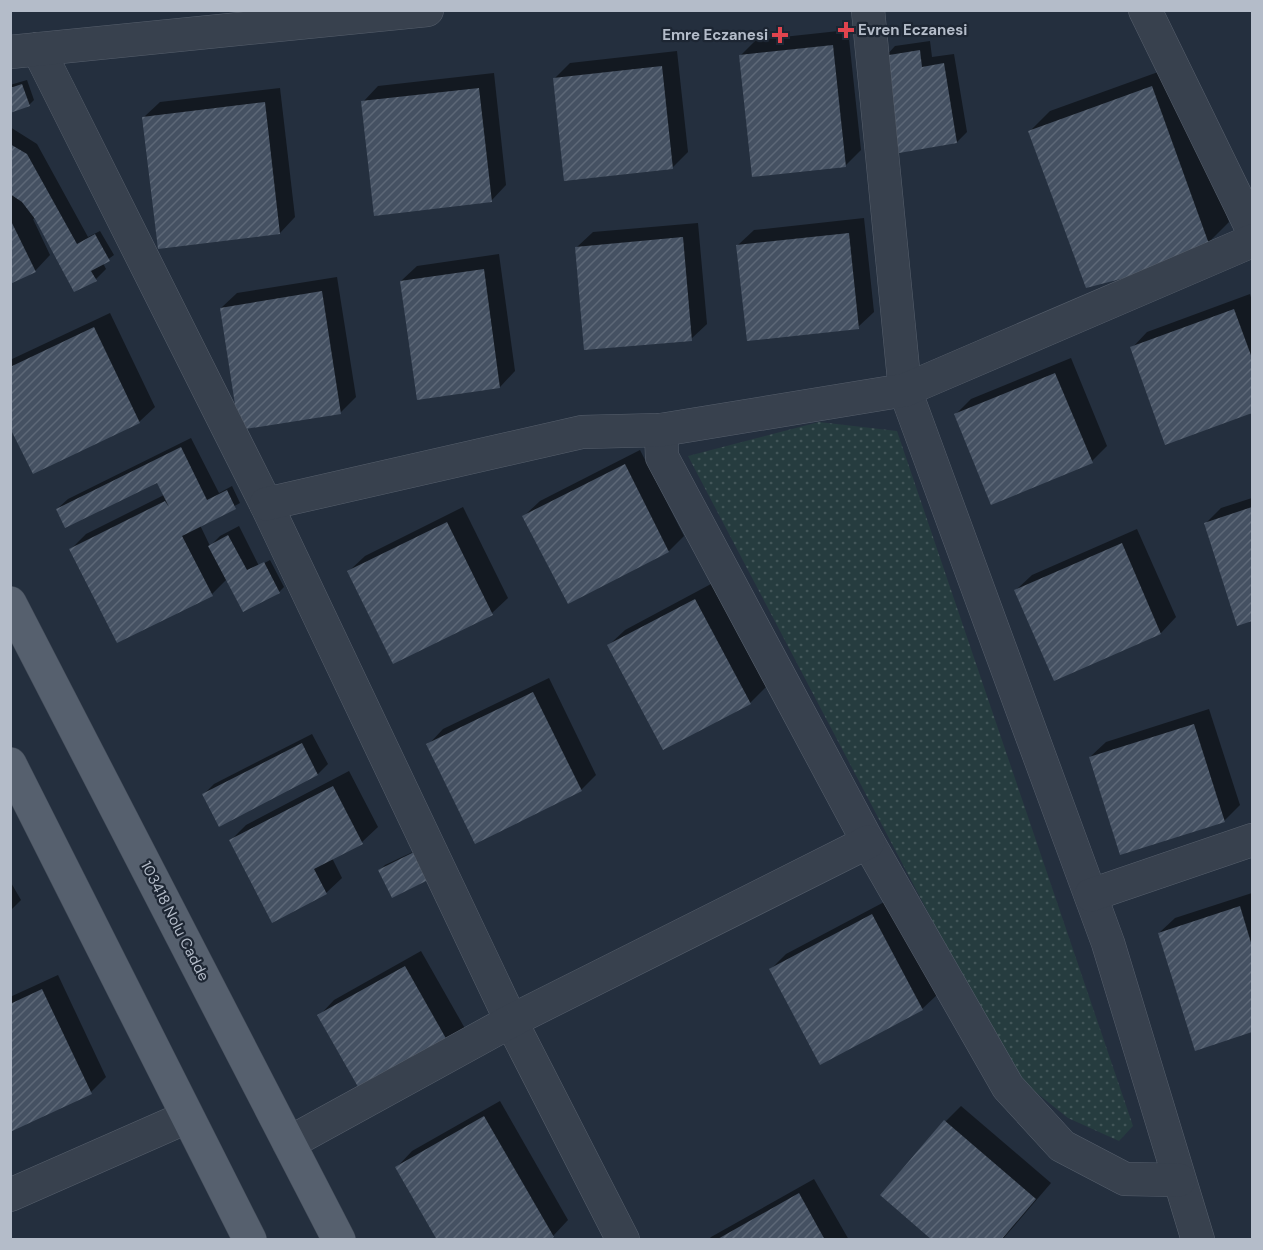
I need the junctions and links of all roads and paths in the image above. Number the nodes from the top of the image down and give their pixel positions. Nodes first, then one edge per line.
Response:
1 (427, 10) edge
2 (868, 10) edge
3 (1145, 10) edge
4 (24, 50) edge
5 (1252, 229) edge
6 (1252, 241) edge
7 (905, 390) junction
8 (662, 430) junction
9 (266, 504) junction
10 (10, 603) edge
11 (10, 764) edge
12 (1252, 840) edge
13 (868, 842) junction
14 (1091, 896) junction
15 (511, 1021) junction
16 (187, 1117) junction
17 (289, 1143) junction
18 (1179, 1180) junction
19 (10, 1195) edge
20 (250, 1239) edge
21 (339, 1239) edge
22 (623, 1239) edge
23 (1198, 1239) edge

1 - 4 street
2 - 7 street
3 - 5 street
4 - 9 street
6 - 7 street
7 - 8 street
7 - 14 street
8 - 9 street
8 - 13 street
9 - 15 street
10 - 17 main road, 103418 Nolu Cadde
11 - 16 main road
12 - 14 street
13 - 15 street
13 - 18 street
14 - 18 street
15 - 17 street
15 - 22 street
16 - 19 street
16 - 20 main road
17 - 21 main road, 103418 Nolu Cadde
18 - 23 street

